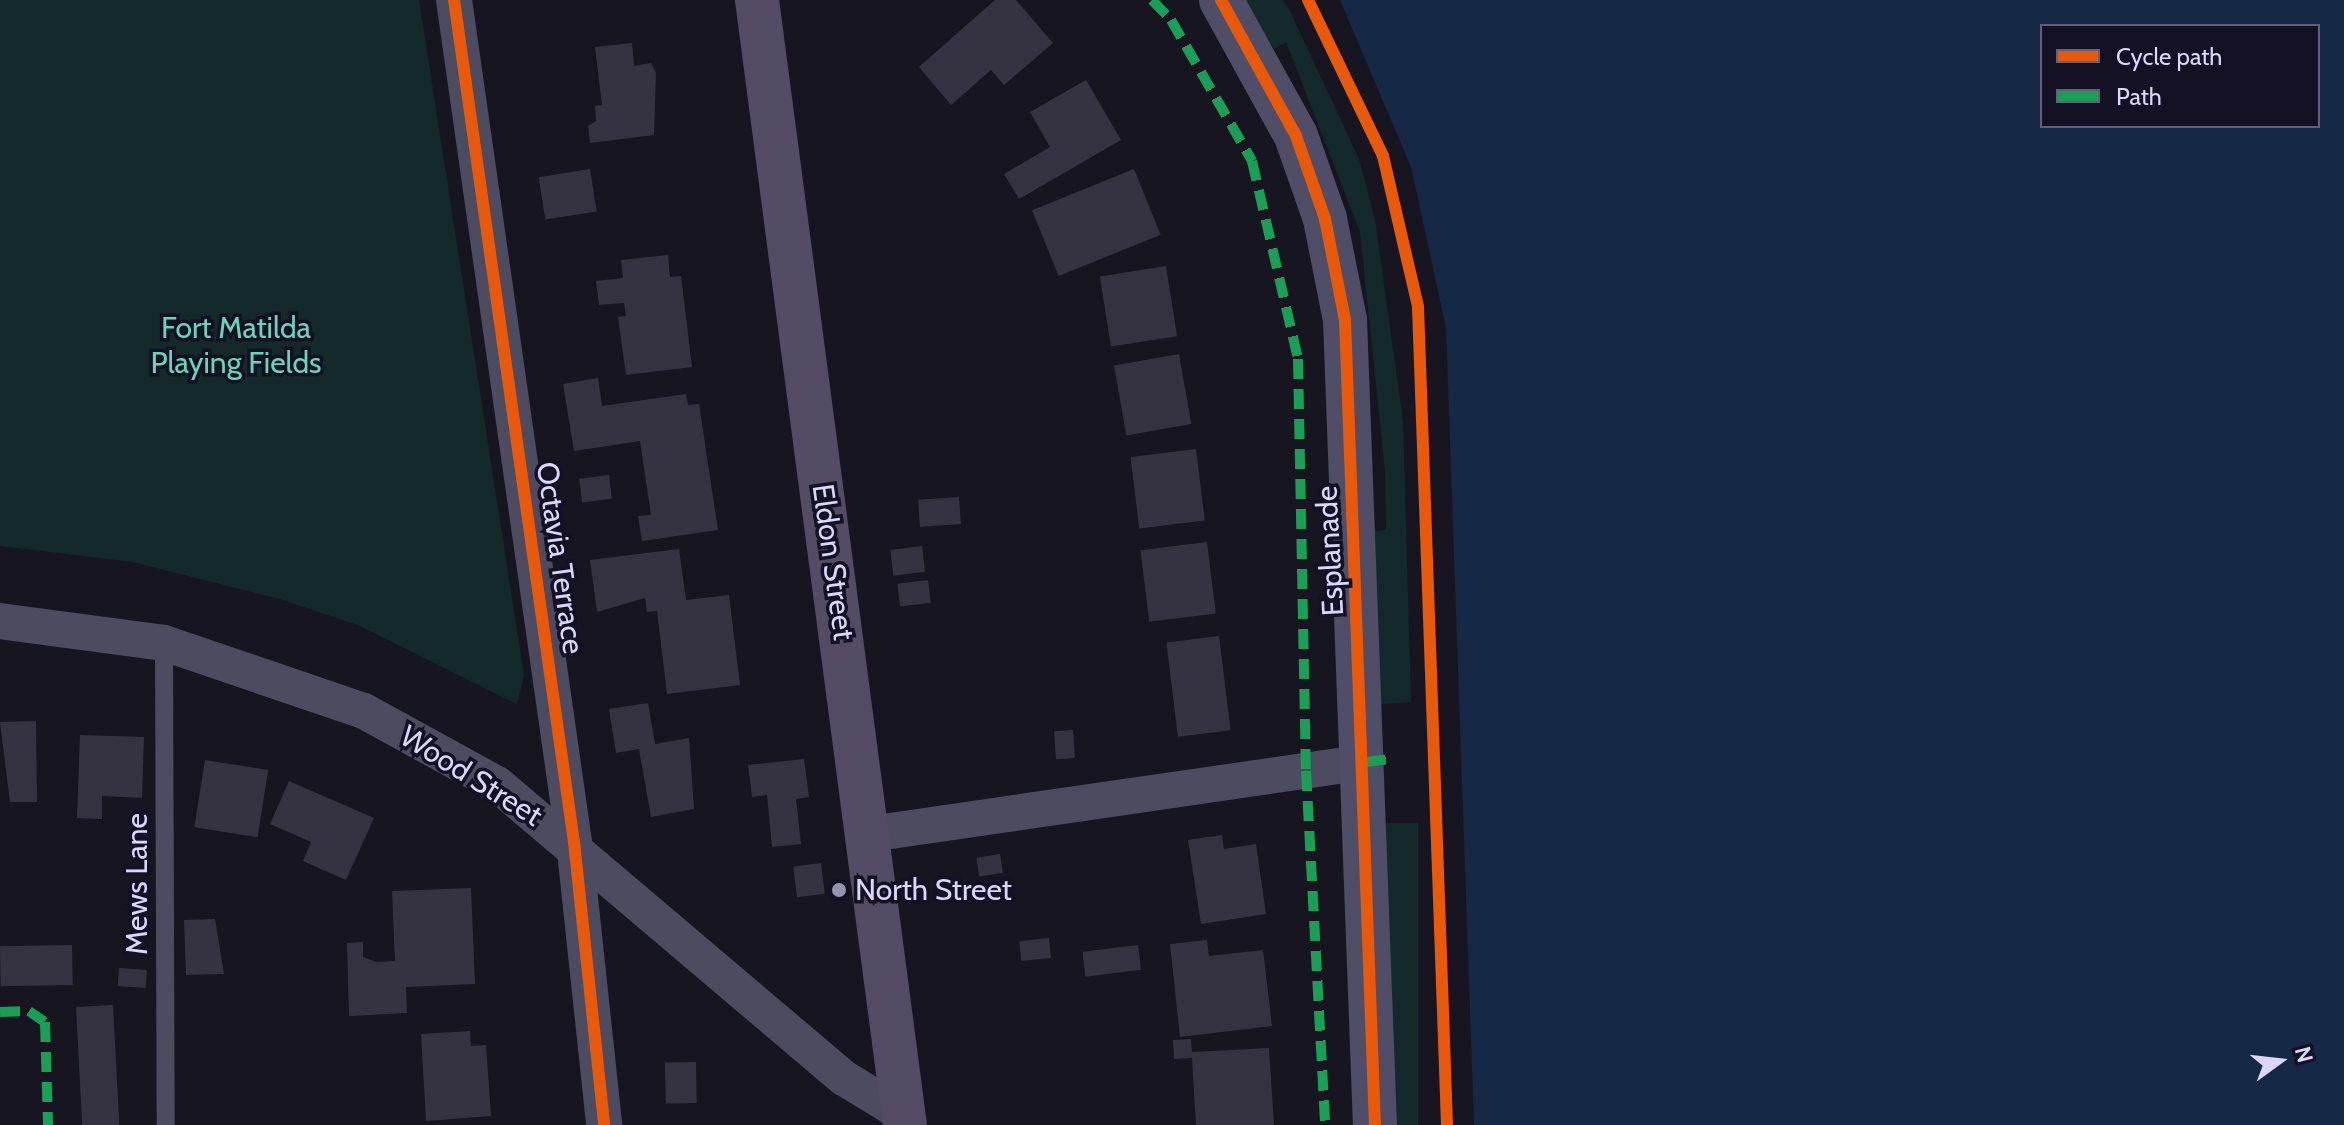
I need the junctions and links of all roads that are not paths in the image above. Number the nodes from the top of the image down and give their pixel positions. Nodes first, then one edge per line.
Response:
1 (454, 0) edge
2 (757, 0) edge
3 (1221, 0) edge
4 (0, 621) edge
5 (164, 643) junction
6 (1366, 762) junction
7 (870, 834) junction
8 (574, 842) junction
9 (904, 1120) edge
10 (166, 1125) edge
11 (604, 1125) edge
12 (1375, 1125) edge

1 - 8 street, Octavia Terrace
2 - 7 main road, Eldon Street
3 - 6 street, Esplanade
4 - 5 street, Wood Street
5 - 8 street, Wood Street
5 - 10 lane, Mews Lane
6 - 7 street
6 - 12 street, Esplanade
7 - 9 main road, Eldon Street
8 - 9 street, Wood Street
8 - 11 street, Octavia Terrace

